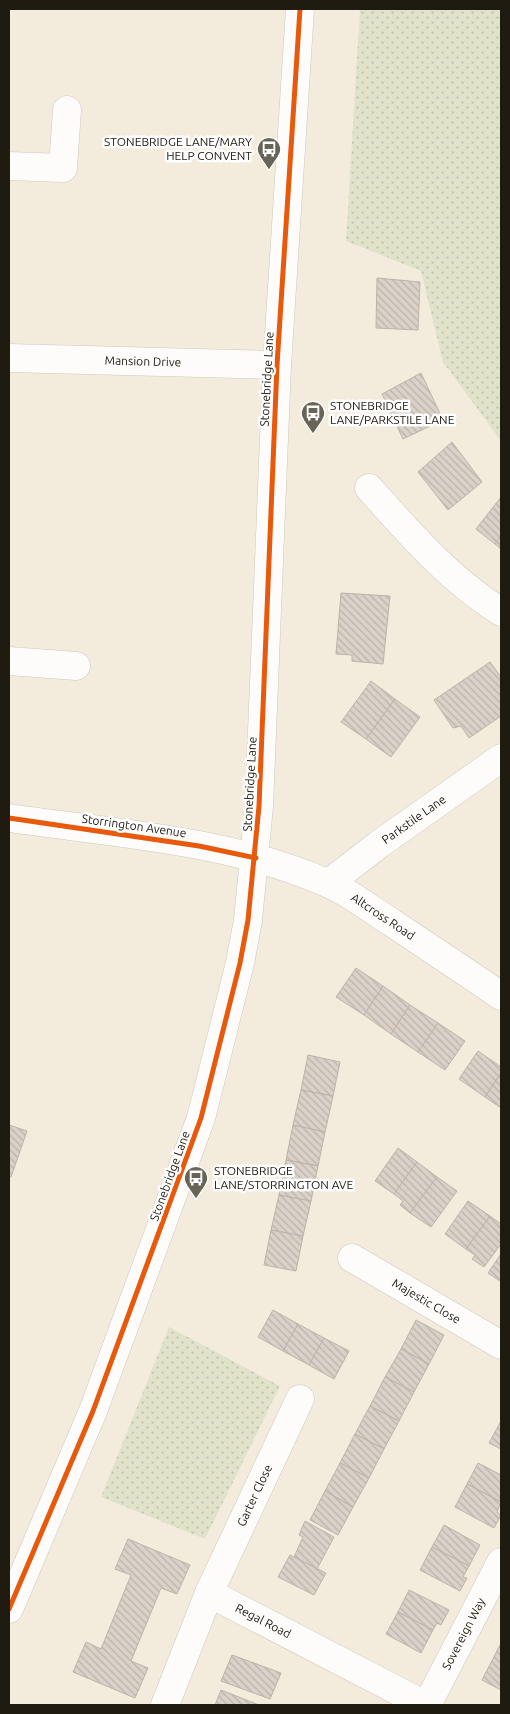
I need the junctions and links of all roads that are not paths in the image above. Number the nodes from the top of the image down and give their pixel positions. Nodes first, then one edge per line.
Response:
1 (300, 9) edge
2 (67, 110) dead end
3 (9, 166) edge
4 (9, 358) edge
5 (277, 365) junction
6 (369, 488) dead end
7 (501, 612) edge
8 (9, 661) edge
9 (76, 666) dead end
10 (501, 758) edge
11 (9, 818) edge
12 (256, 858) junction
13 (329, 883) junction
14 (501, 996) edge
15 (352, 1258) dead end
16 (501, 1345) edge
17 (300, 1399) dead end
18 (501, 1562) edge
19 (209, 1593) junction
20 (9, 1609) edge
21 (165, 1705) edge
22 (426, 1705) edge

1 - 5 street, Stonebridge Lane
2 - 3 street
4 - 5 street, Mansion Drive
5 - 12 street, Stonebridge Lane
6 - 7 street
8 - 9 street
10 - 13 street, Parkstile Lane
11 - 12 street, Storrington Avenue
12 - 13 street, Altcross Road
12 - 20 street, Stonebridge Lane
13 - 14 street, Altcross Road
15 - 16 street, Majestic Close
17 - 19 street, Garter Close
18 - 22 street, Sovereign Way
19 - 21 street
19 - 22 street, Regal Road

